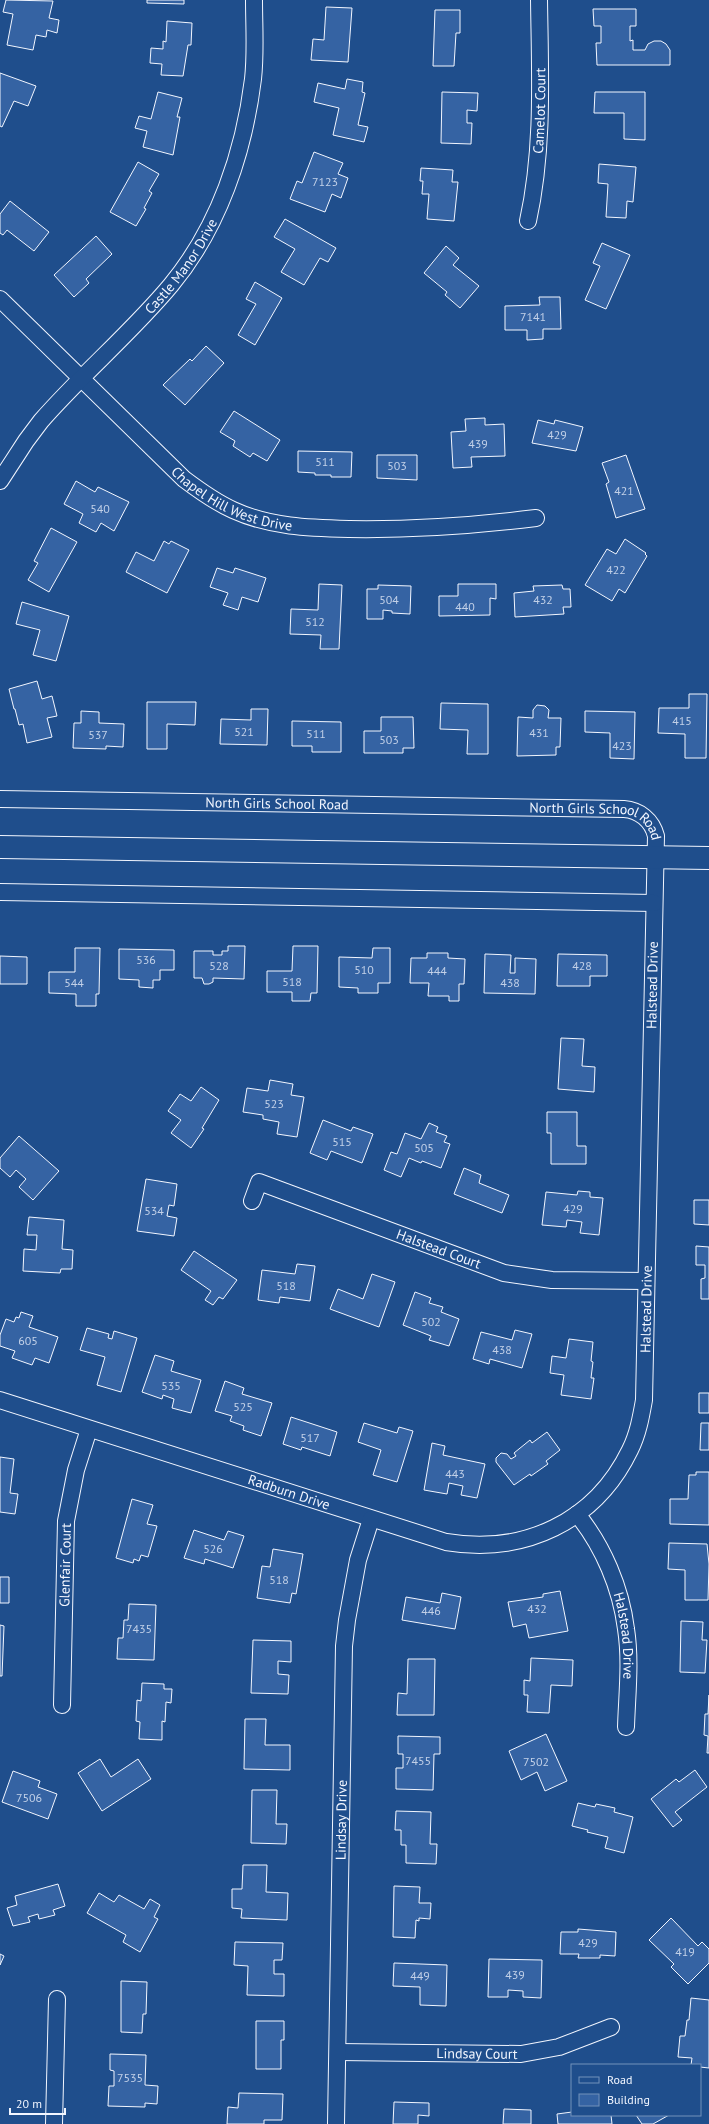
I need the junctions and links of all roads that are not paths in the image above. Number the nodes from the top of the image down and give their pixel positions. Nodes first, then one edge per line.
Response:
1 (254, 0) edge
2 (539, 0) edge
3 (528, 221) dead end
4 (0, 299) edge
5 (82, 378) junction
6 (0, 482) edge
7 (536, 518) dead end
8 (0, 799) edge
9 (0, 847) edge
10 (655, 857) junction
11 (709, 858) edge
12 (0, 892) edge
13 (654, 903) junction
14 (252, 1201) dead end
15 (646, 1281) junction
16 (0, 1400) edge
17 (89, 1428) junction
18 (577, 1514) junction
19 (371, 1519) junction
20 (62, 1705) dead end
21 (626, 1727) dead end
22 (57, 1999) dead end
23 (611, 2027) dead end
24 (338, 2052) junction
25 (54, 2124) edge
26 (336, 2124) edge

1 - 5 street, Castle Manor Drive
2 - 3 street, Camelot Court
4 - 5 street, Chapel Hill West Drive
5 - 6 street, Castle Manor Drive
5 - 7 street, Chapel Hill West Drive
8 - 10 street, North Girls School Road
9 - 10 main road, North Girls School Road
10 - 11 main road
10 - 13 street, Halstead Drive
12 - 13 street
13 - 15 street, Halstead Drive
14 - 15 street, Halstead Court
15 - 18 street, Halstead Drive
16 - 17 street, Radburn Drive
17 - 19 street, Radburn Drive
17 - 20 street, Glenfair Court
18 - 19 street, Radburn Drive
18 - 21 street, Halstead Drive
19 - 24 street, Lindsay Drive
22 - 25 street
23 - 24 street, Lindsay Court
24 - 26 street, Lindsay Drive

